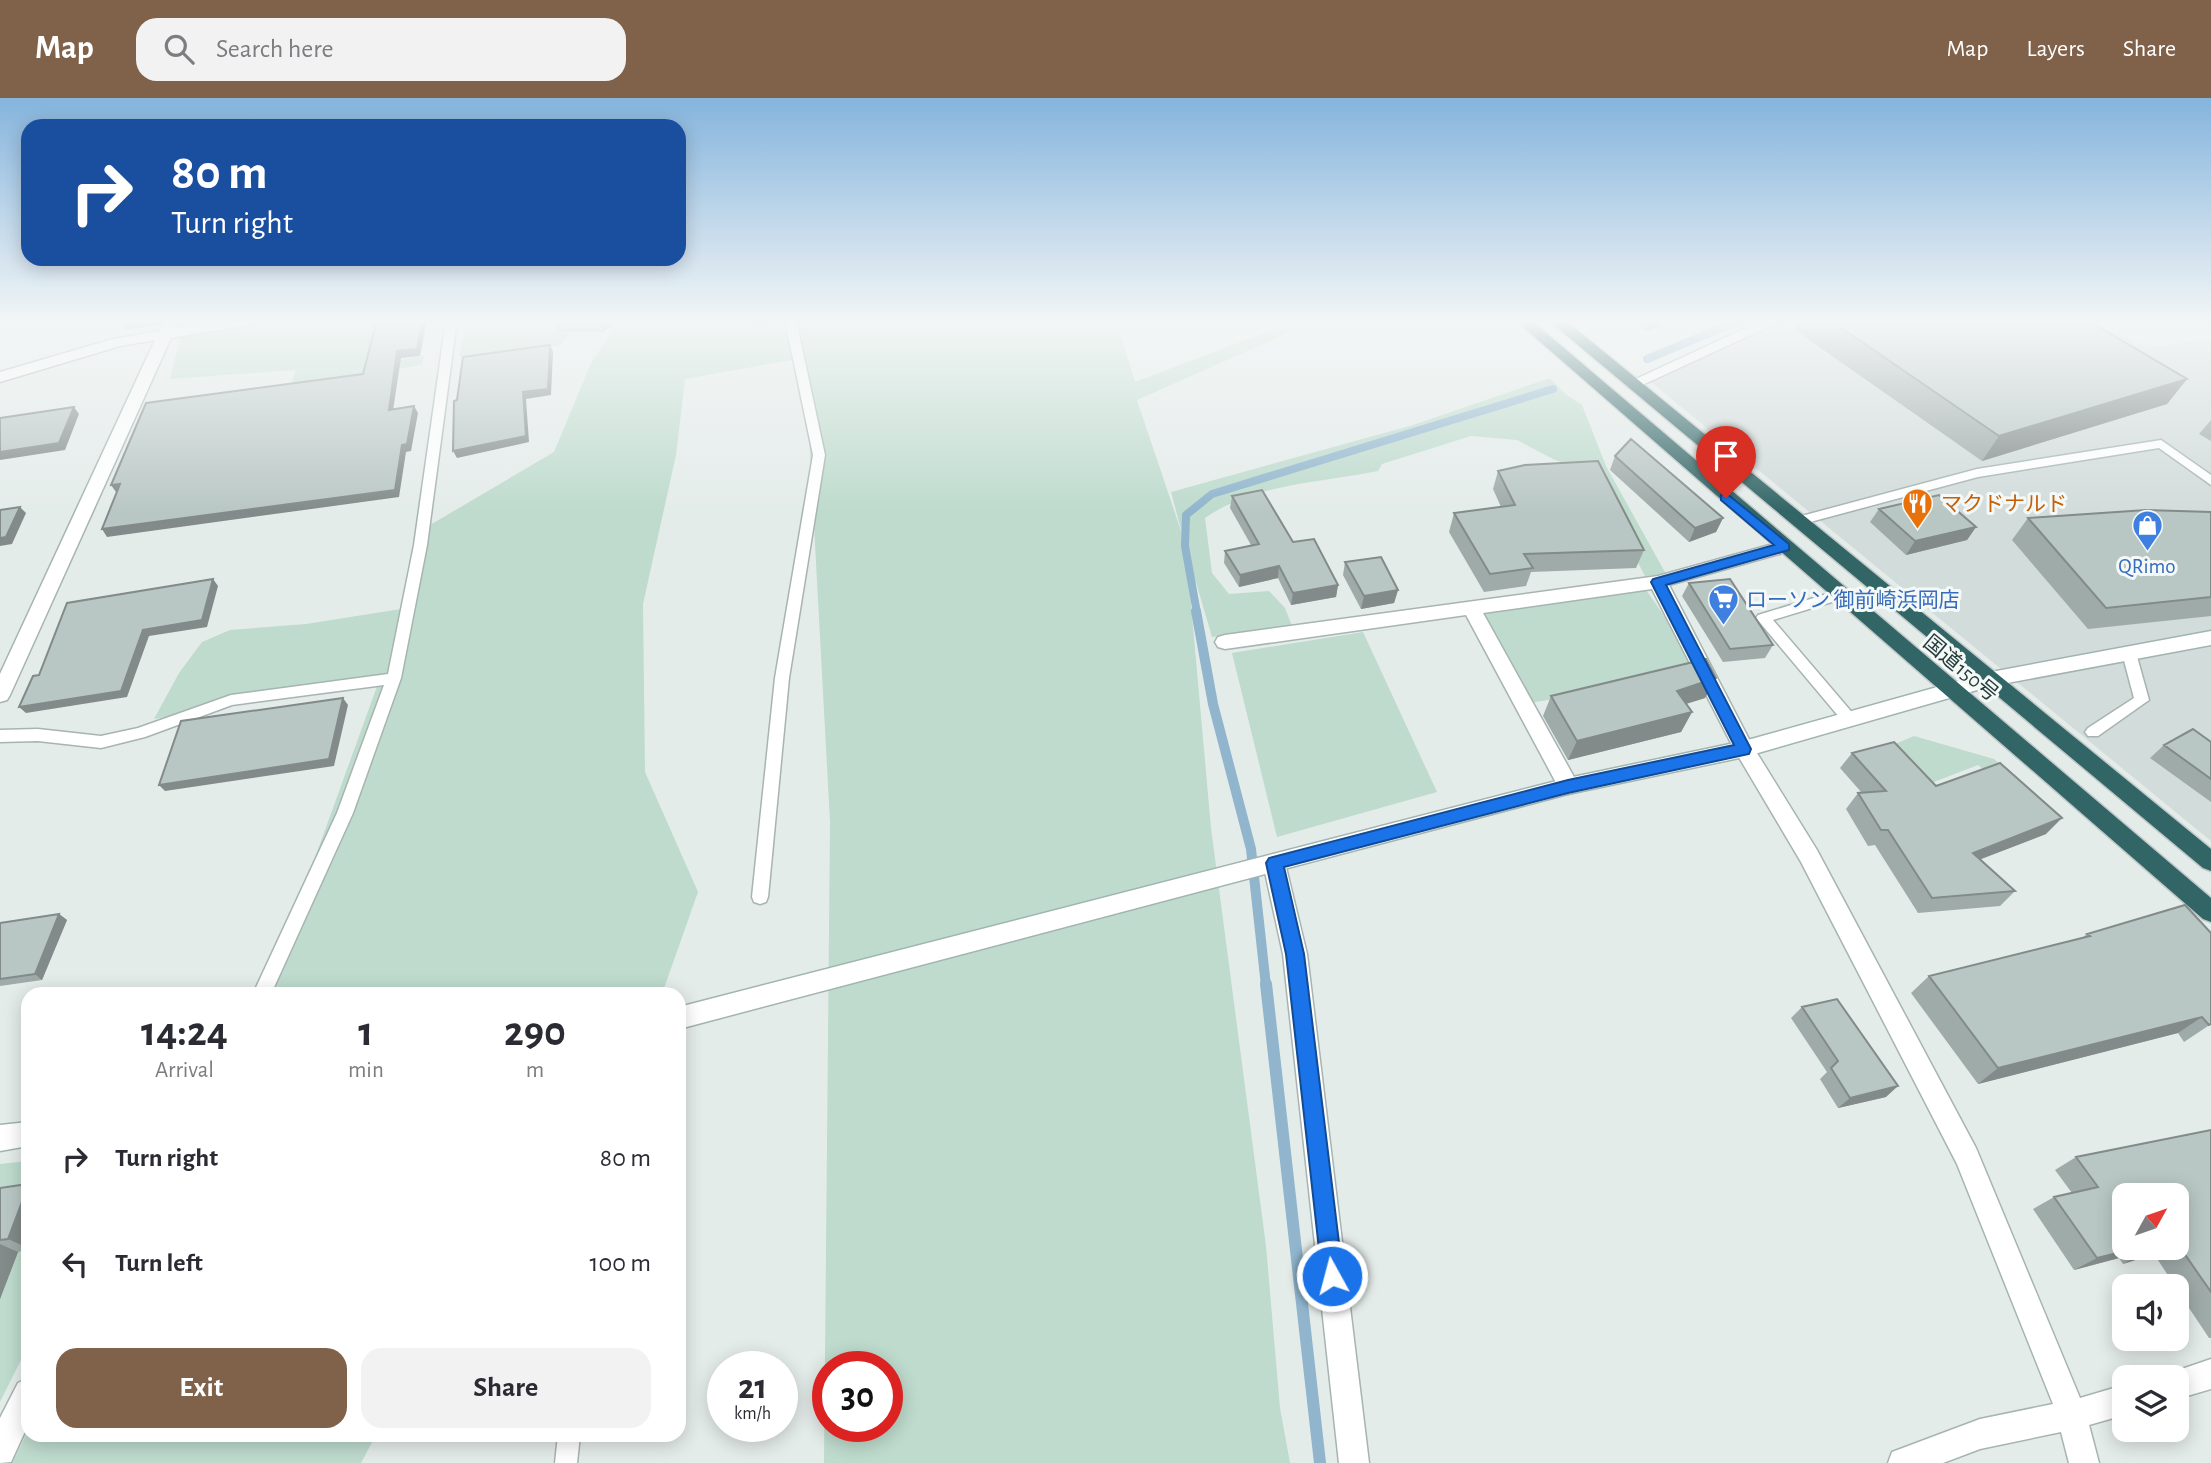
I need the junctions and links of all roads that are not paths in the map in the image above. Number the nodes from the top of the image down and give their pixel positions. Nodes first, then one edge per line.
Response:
1 (143, 384) edge
2 (444, 384) edge
3 (804, 384) edge
4 (1596, 384) edge
5 (1633, 384) edge
6 (2211, 481) edge
7 (1799, 521) junction
8 (1784, 547) junction
9 (1658, 582) junction
10 (1840, 595) junction
11 (1471, 608) junction
12 (2211, 638) edge
13 (1225, 642) dead end
14 (2129, 653) junction
15 (394, 678) junction
16 (1991, 679) junction
17 (1954, 692) junction
18 (0, 695) edge
19 (1850, 720) junction
20 (2093, 732) dead end
21 (0, 736) edge
22 (1744, 749) junction
23 (1568, 786) junction
24 (2211, 862) edge
25 (1273, 863) junction
26 (760, 897) dead end
27 (2211, 912) edge
28 (265, 987) edge
29 (686, 1016) edge
30 (21, 1135) edge
31 (0, 1138) edge
32 (2211, 1374) edge
33 (2189, 1380) edge
34 (2112, 1404) edge
35 (21, 1408) edge
36 (2073, 1415) junction
37 (568, 1442) edge
38 (0, 1451) edge
39 (566, 1463) edge
40 (1354, 1463) edge
41 (1903, 1463) edge
42 (2084, 1463) edge

1 - 18 street
2 - 15 lane
3 - 26 lane
4 - 8 highway, 国道150号
5 - 7 highway, 国道150号
6 - 7 lane
7 - 16 highway, 国道150号
8 - 9 street
8 - 10 highway, 国道150号
9 - 11 street
9 - 22 street
10 - 17 highway, 国道150号
10 - 19 lane
11 - 13 street
11 - 23 street
12 - 14 street
14 - 16 street
14 - 20 lane
15 - 21 lane
15 - 28 lane
16 - 17 street
16 - 24 highway, 国道150号
17 - 19 street
17 - 27 highway, 国道150号
19 - 22 street
22 - 23 street
22 - 36 street
23 - 25 street
25 - 29 street
25 - 40 street
30 - 31 street
32 - 33 street
34 - 36 street
35 - 38 street
36 - 41 street
36 - 42 street
37 - 39 lane

